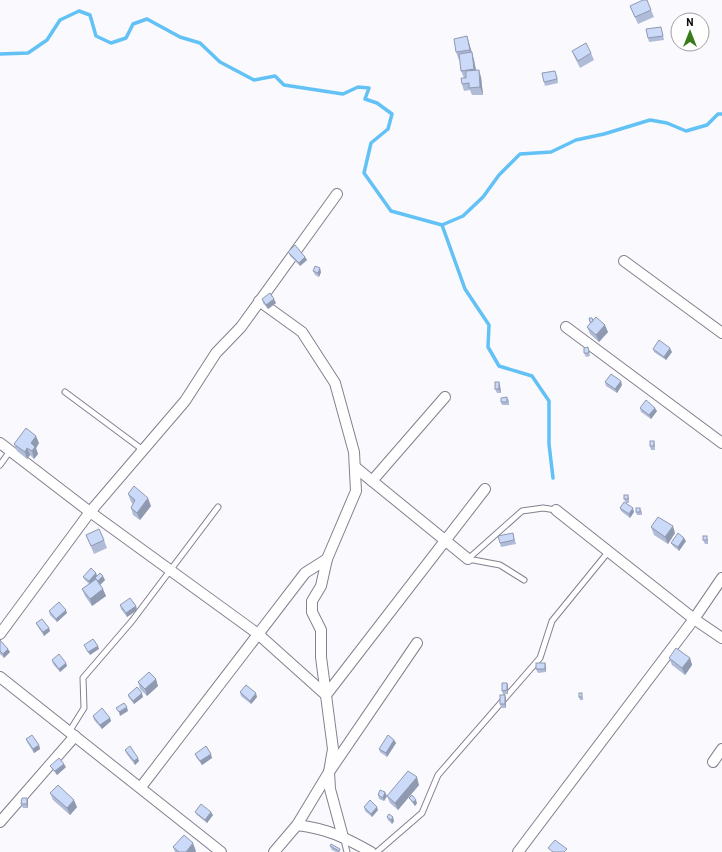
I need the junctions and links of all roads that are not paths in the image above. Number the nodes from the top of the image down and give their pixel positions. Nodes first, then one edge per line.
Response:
1 (337, 194) dead end
2 (624, 261) dead end
3 (259, 301) junction
4 (566, 327) dead end
5 (722, 334) edge
6 (65, 392) dead end
7 (445, 397) dead end
8 (0, 443) edge
9 (722, 443) edge
10 (143, 450) junction
11 (10, 451) junction
12 (0, 465) edge
13 (355, 467) junction
14 (372, 481) junction
15 (485, 489) dead end
16 (218, 507) dead end
17 (556, 510) joint
18 (90, 512) junction
19 (445, 541) junction
20 (610, 551) junction
21 (327, 559) junction
22 (468, 559) junction
23 (171, 570) junction
24 (722, 578) edge
25 (524, 580) dead end
26 (694, 619) junction
27 (0, 634) edge
28 (258, 634) junction
29 (722, 638) edge
30 (417, 643) dead end
31 (0, 677) edge
32 (326, 695) junction
33 (72, 734) junction
34 (722, 748) edge
35 (713, 762) dead end
36 (329, 772) junction
37 (141, 787) junction
38 (0, 822) edge
39 (297, 825) junction
40 (343, 837) junction
41 (221, 852) edge
42 (274, 852) edge
43 (347, 852) edge
44 (371, 852) edge
45 (377, 852) edge
46 (518, 852) edge

1 - 3 street
2 - 5 street
3 - 10 street
3 - 13 street
4 - 9 street
6 - 10 lane
7 - 14 street
8 - 11 street
10 - 18 street
11 - 12 lane
11 - 18 street
13 - 14 street
13 - 21 street
14 - 19 street
15 - 19 street
16 - 23 lane
17 - 20 street
17 - 22 lane
18 - 23 street
18 - 27 street
19 - 22 street
19 - 32 street
20 - 26 street
20 - 45 lane
21 - 28 street
21 - 32 street
22 - 25 lane
23 - 28 street
23 - 33 lane
24 - 26 street
26 - 29 street
26 - 46 street
28 - 32 street
28 - 37 street
30 - 36 street
31 - 33 street
32 - 36 street
33 - 37 street
33 - 38 street
34 - 35 street
36 - 39 street
36 - 40 street
37 - 41 street
39 - 40 street
39 - 42 street
40 - 43 lane
40 - 44 street

